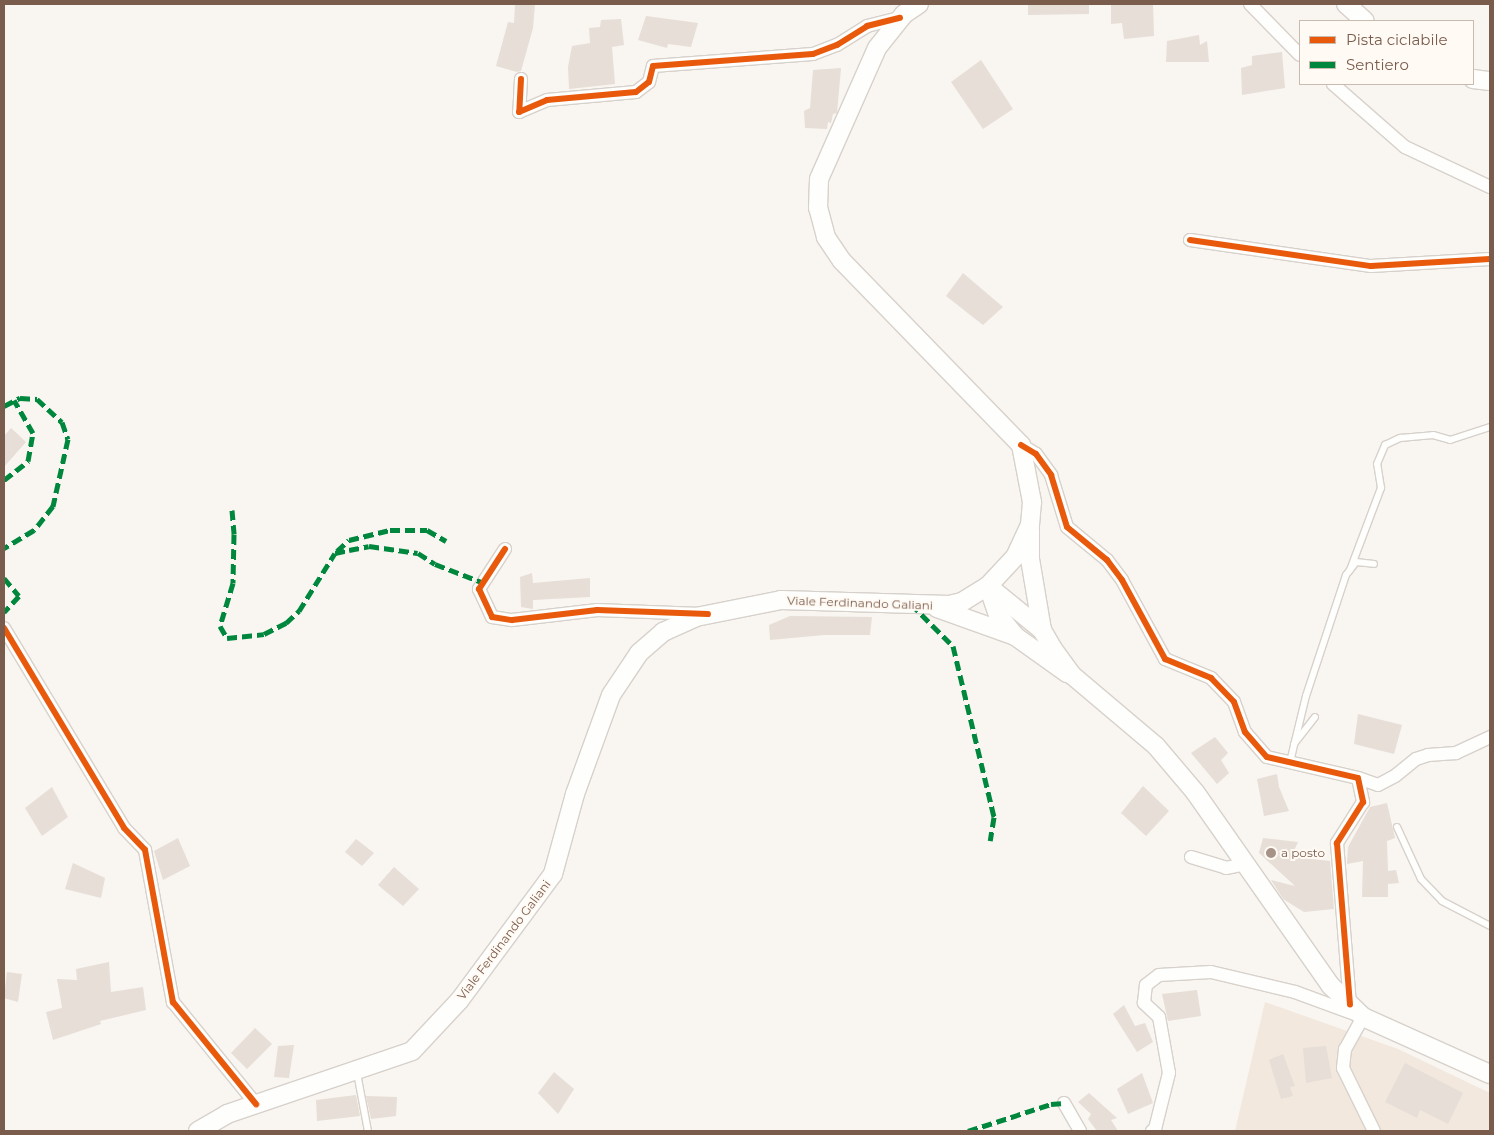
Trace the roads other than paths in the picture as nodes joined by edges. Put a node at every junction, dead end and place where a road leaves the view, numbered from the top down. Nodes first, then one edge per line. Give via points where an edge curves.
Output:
1 (919, 4) edge
2 (1250, 4) edge
3 (1346, 4) edge
4 (900, 18) junction
5 (1364, 20) edge
6 (1299, 54) edge
7 (521, 79) dead end
8 (1474, 79) edge
9 (1490, 81) edge
10 (1334, 85) edge
11 (1490, 187) edge
12 (1190, 240) dead end
13 (1490, 259) edge
14 (1490, 427) edge
15 (1021, 445) junction
16 (1030, 525) junction
17 (505, 549) dead end
18 (1374, 564) dead end
19 (1350, 570) junction
20 (988, 586) junction
21 (934, 607) junction
22 (708, 614) junction
23 (4, 628) edge
24 (1042, 630) junction
25 (1015, 636) junction
26 (1072, 675) junction
27 (1315, 717) dead end
28 (1490, 737) edge
29 (1293, 745) junction
30 (1290, 762) junction
31 (1358, 778) junction
32 (1396, 827) dead end
33 (1191, 857) dead end
34 (1246, 864) junction
35 (1490, 926) edge
36 (1350, 1004) junction
37 (1362, 1017) junction
38 (356, 1071) junction
39 (1490, 1074) edge
40 (1064, 1103) dead end
41 (256, 1104) junction
42 (198, 1131) edge
43 (368, 1131) edge
44 (1080, 1131) edge
45 (1152, 1131) edge
46 (1374, 1131) edge

1 - 4 main road
2 - 6 street
3 - 5 main road
4 - 7 street via 867,26 837,45 813,54 653,66 649,82 636,92 547,100 519,112
4 - 15 main road via 877,48 819,179 820,218 826,237 842,261
8 - 9 main road
10 - 11 street via 1406,147
12 - 13 street via 1371,266
14 - 19 lane via 1450,440 1433,435 1400,438 1385,445 1377,464 1381,488
15 - 16 main road, Viale Ferdinando Galiani via 1032,502
15 - 30 street via 1036,454 1051,476 1067,527 1107,560 1122,580 1165,659 1211,678 1234,702 1245,732 1267,758
16 - 20 main road, Viale Ferdinando Galiani via 1015,557
16 - 24 main road via 1030,559
17 - 22 street via 480,590 492,617 512,620 597,610
18 - 19 lane via 1356,562
19 - 29 lane via 1322,645
20 - 21 main road, Viale Ferdinando Galiani via 962,602
20 - 24 main road via 1018,607
20 - 25 main road via 998,614
21 - 22 main road, Viale Ferdinando Galiani via 781,600
21 - 25 main road
22 - 38 main road, Viale Ferdinando Galiani via 663,632 639,653 611,695 575,794 553,874 459,1001 412,1051
23 - 41 street via 124,828 145,850 173,1002
24 - 26 main road
25 - 26 main road via 1055,667
26 - 34 main road via 1156,746 1196,792
27 - 29 lane
28 - 31 street via 1456,753 1416,759 1378,785
29 - 30 lane
30 - 31 street
31 - 36 street via 1363,802 1337,843
32 - 35 lane via 1421,879 1442,901
33 - 34 street via 1226,868
34 - 36 main road via 1310,959
36 - 37 main road
37 - 39 main road
37 - 45 street via 1295,992 1211,972 1159,975 1146,985 1144,1003 1160,1017 1169,1073 1156,1129
37 - 46 street via 1345,1049 1343,1068
38 - 41 main road, Viale Ferdinando Galiani
38 - 43 lane
40 - 44 street
41 - 42 main road, Viale Ferdinando Galiani via 227,1114

